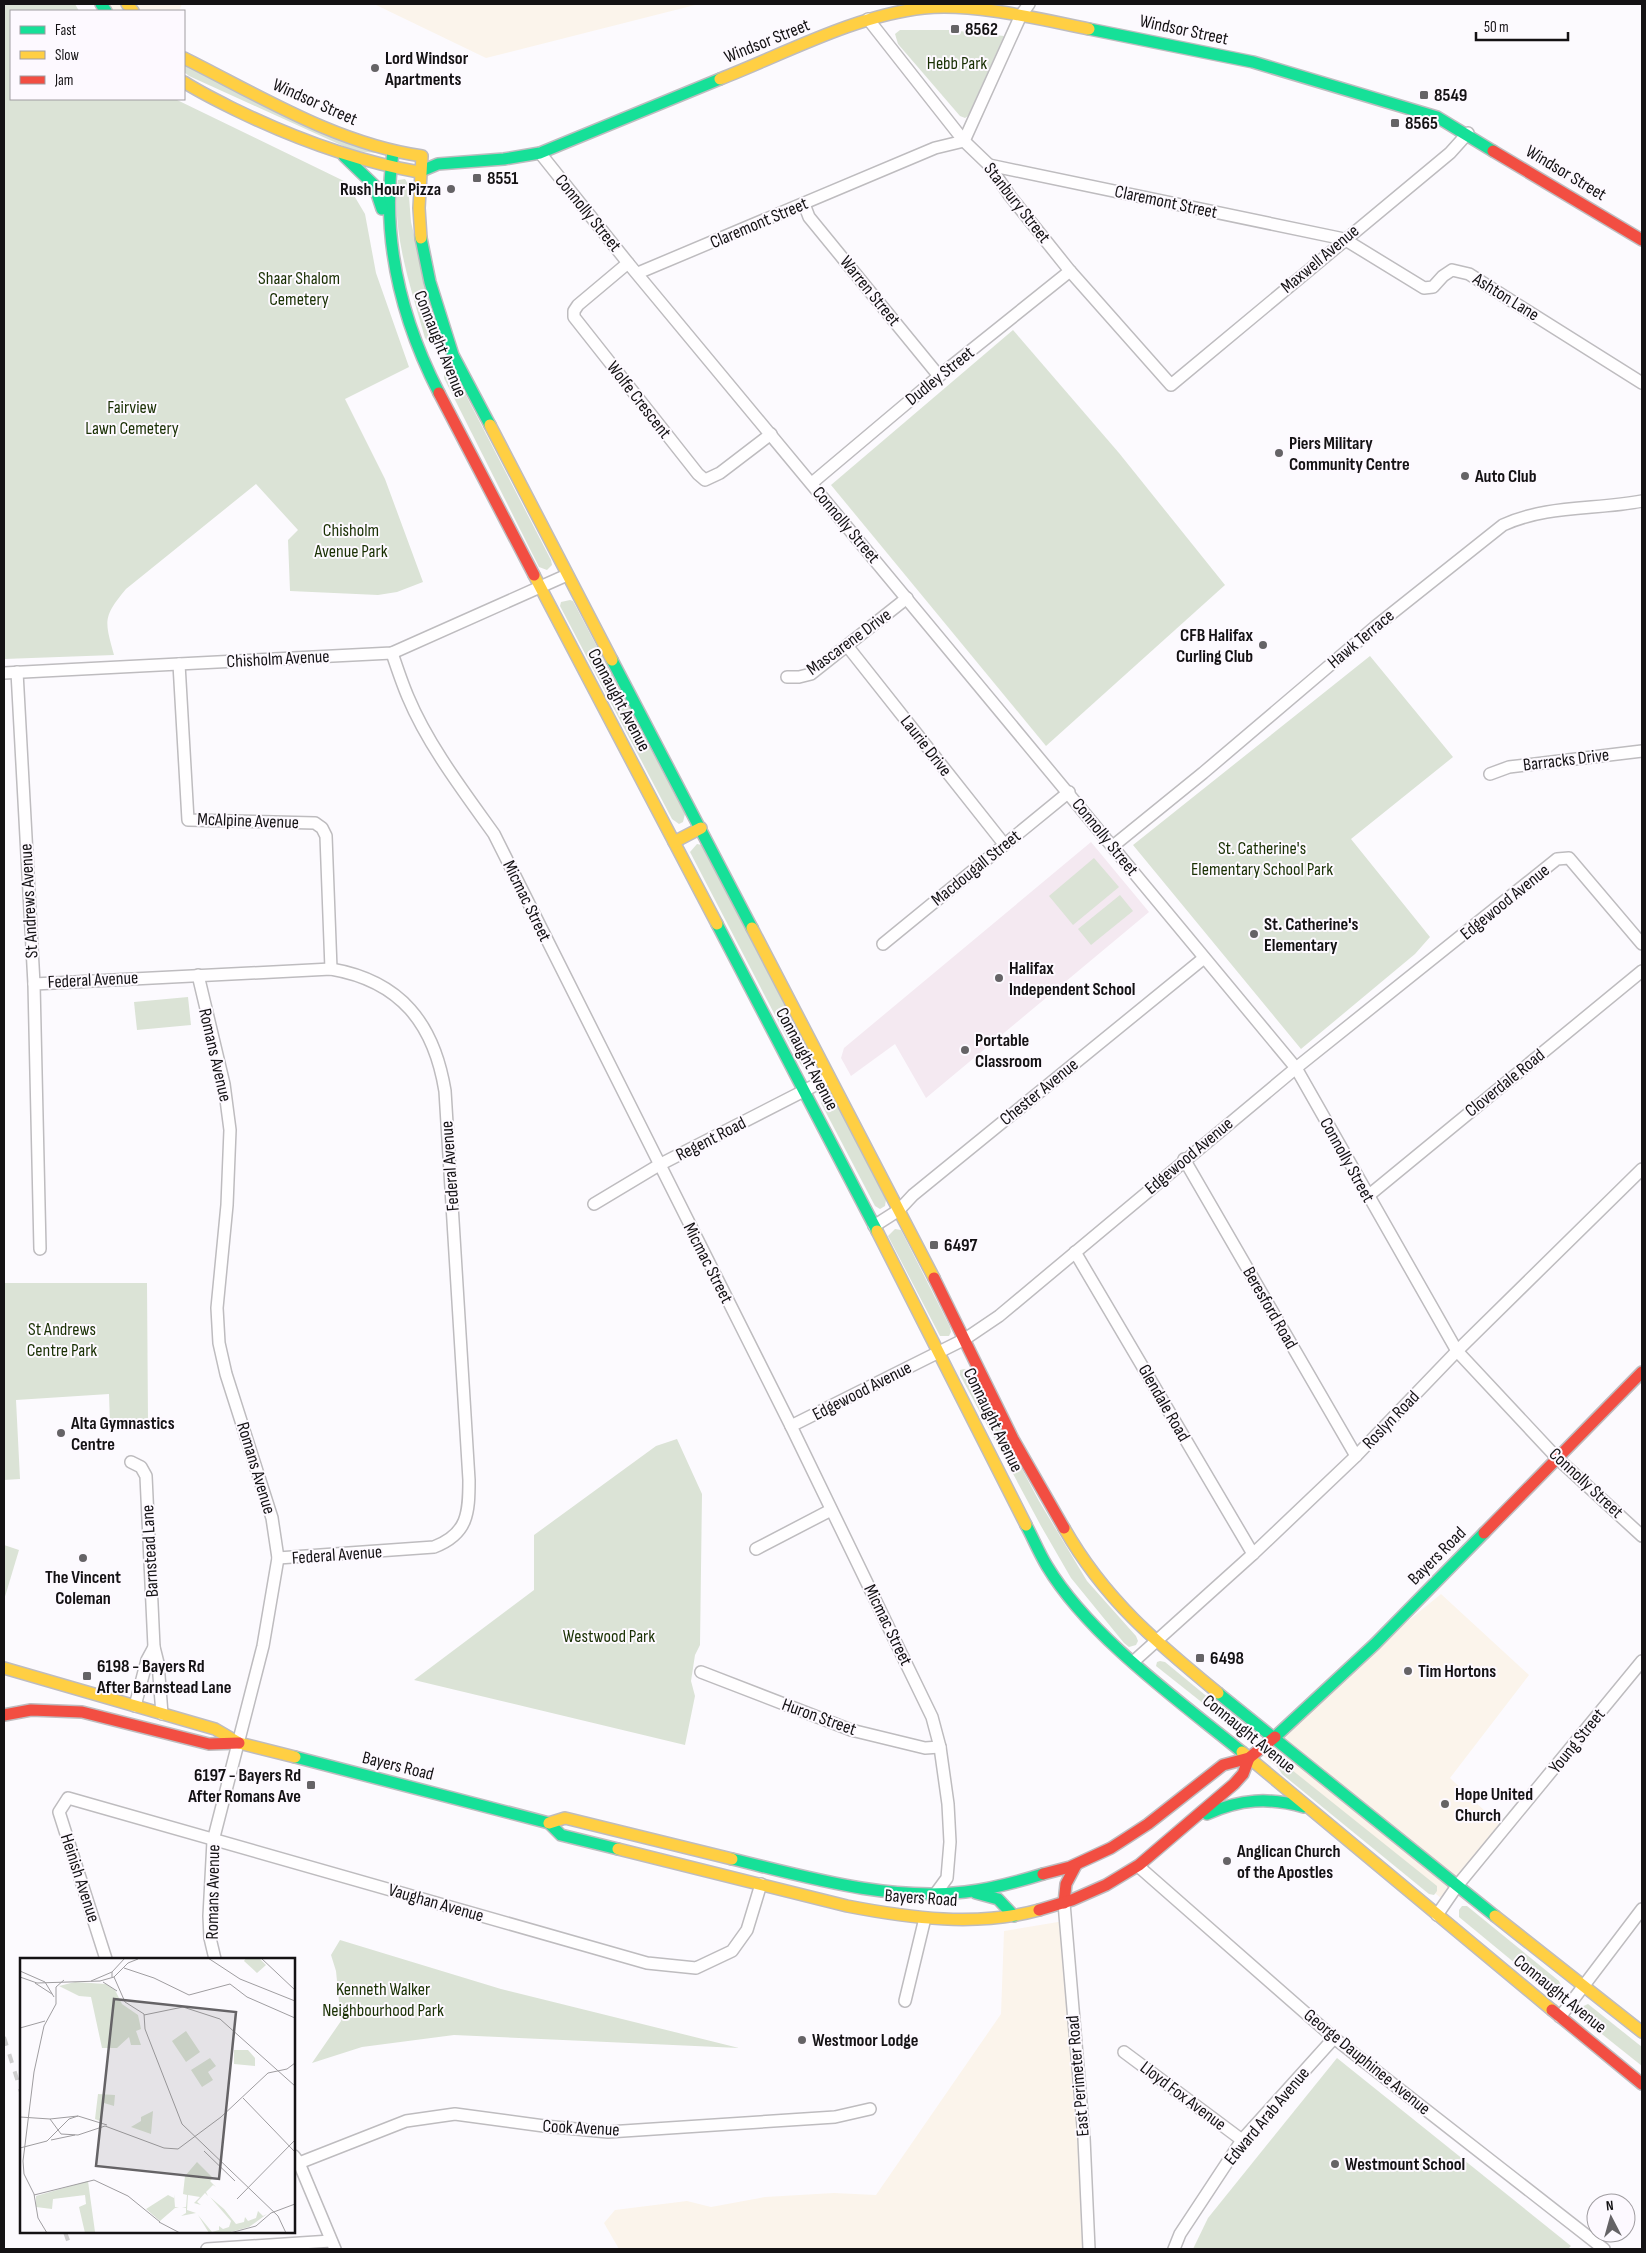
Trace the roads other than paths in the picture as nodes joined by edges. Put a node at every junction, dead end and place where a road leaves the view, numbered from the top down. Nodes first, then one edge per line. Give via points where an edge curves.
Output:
1 (1029, 4) edge
2 (892, 8) edge
3 (1020, 15) junction
4 (868, 19) junction
5 (185, 58) edge
6 (185, 83) edge
7 (1468, 133) junction
8 (964, 141) junction
9 (392, 152) junction
10 (540, 153) junction
11 (342, 154) junction
12 (422, 156) junction
13 (438, 164) junction
14 (989, 165) junction
15 (390, 167) junction
16 (419, 172) junction
17 (804, 204) junction
18 (387, 227) junction
19 (1344, 239) junction
20 (1642, 240) edge
21 (628, 263) junction
22 (1070, 271) junction
23 (638, 273) junction
24 (939, 376) junction
25 (1642, 383) edge
26 (1171, 385) joint
27 (771, 434) junction
28 (812, 483) junction
29 (1642, 501) edge
30 (567, 574) junction
31 (539, 588) junction
32 (907, 598) junction
33 (848, 647) junction
34 (392, 653) junction
35 (179, 664) junction
36 (16, 672) junction
37 (4, 673) edge
38 (786, 677) dead end
39 (1642, 751) edge
40 (1490, 774) dead end
41 (1069, 792) junction
42 (701, 828) junction
43 (674, 842) junction
44 (1004, 844) junction
45 (1113, 846) junction
46 (883, 944) dead end
47 (1642, 944) edge
48 (1204, 958) junction
49 (331, 968) junction
50 (1642, 971) edge
51 (198, 974) junction
52 (34, 984) junction
53 (1296, 1068) junction
54 (829, 1078) junction
55 (805, 1092) junction
56 (1184, 1159) junction
57 (659, 1165) junction
58 (1642, 1169) edge
59 (1368, 1196) junction
60 (594, 1204) dead end
61 (899, 1210) junction
62 (874, 1226) junction
63 (40, 1249) dead end
64 (1075, 1252) junction
65 (966, 1339) junction
66 (1457, 1351) junction
67 (940, 1352) junction
68 (1642, 1372) edge
69 (791, 1426) junction
70 (1356, 1456) junction
71 (1558, 1459) junction
72 (131, 1462) dead end
73 (831, 1510) junction
74 (1642, 1536) edge
75 (756, 1549) dead end
76 (1253, 1554) junction
77 (278, 1558) junction
78 (1156, 1642) junction
79 (154, 1647) junction
80 (1642, 1661) edge
81 (1133, 1662) junction
82 (4, 1668) edge
83 (701, 1672) dead end
84 (135, 1706) junction
85 (162, 1714) junction
86 (4, 1715) edge
87 (1275, 1736) junction
88 (239, 1743) junction
89 (940, 1747) junction
90 (1249, 1758) junction
91 (68, 1798) joint
92 (1314, 1811) junction
93 (549, 1823) junction
94 (1188, 1823) junction
95 (212, 1841) junction
96 (1076, 1865) junction
97 (1138, 1866) junction
98 (761, 1884) junction
99 (1457, 1886) junction
100 (964, 1892) junction
101 (936, 1893) junction
102 (1064, 1903) junction
103 (1642, 1909) edge
104 (1437, 1915) junction
105 (1014, 1916) junction
106 (925, 1918) junction
107 (106, 1958) edge
108 (215, 1958) edge
109 (1583, 1988) junction
110 (905, 2001) dead end
111 (1560, 2017) junction
112 (1642, 2032) edge
113 (1334, 2038) junction
114 (1124, 2052) dead end
115 (1642, 2084) edge
116 (870, 2109) dead end
117 (1242, 2140) junction
118 (296, 2159) edge
119 (333, 2245) edge
120 (206, 2249) edge
121 (1089, 2249) edge
122 (1174, 2249) edge
123 (1604, 2249) edge

1 - 3 street
2 - 3 main road, Windsor Street via 944,8
2 - 4 main road, Windsor Street
3 - 7 main road, Windsor Street via 1253,62 1437,117
3 - 8 street
4 - 8 street, Stanbury Street
4 - 10 main road, Windsor Street
5 - 9 main road, Windsor Street via 327,129
6 - 11 main road, Windsor Street via 254,118
7 - 19 street, Maxwell Avenue via 1450,153
7 - 20 main road, Windsor Street
8 - 14 street, Stanbury Street
8 - 17 street, Claremont Street via 935,148
9 - 12 main road, Windsor Street
9 - 15 main road, Connaught Avenue
10 - 13 main road, Windsor Street
10 - 21 street, Connolly Street
11 - 15 main road, Windsor Street
11 - 18 main road via 374,185
12 - 13 main road, Windsor Street
12 - 16 main road, Connaught Avenue
13 - 16 main road, Windsor Street
14 - 19 street, Claremont Street
14 - 22 street, Stanbury Street
15 - 16 main road, Windsor Street
15 - 18 main road, Connaught Avenue
16 - 30 main road, Connaught Avenue via 420,246 453,355
17 - 23 street, Claremont Street
17 - 24 street, Warren Street via 809,217
18 - 31 main road, Connaught Avenue via 398,286 412,332 433,381
19 - 25 street, Ashton Lane via 1424,288 1433,287 1452,270 1469,274
19 - 26 street, Maxwell Avenue
21 - 23 street, Connolly Street
21 - 27 street, Wolfe Crescent via 578,305 574,317 698,474 705,480 720,473
22 - 24 street, Dudley Street
22 - 26 street, Stanbury Street
23 - 27 street, Connolly Street
24 - 28 street, Dudley Street
27 - 28 street, Connolly Street
28 - 32 street, Connolly Street
29 - 45 street, Hawk Terrace via 1538,513 1503,525 1376,626
30 - 31 street
30 - 42 main road, Connaught Avenue
31 - 34 street, Chisholm Avenue
31 - 43 main road, Connaught Avenue
32 - 33 street, Mascarene Drive
32 - 41 street, Connolly Street
33 - 38 street, Mascarene Drive via 811,674
33 - 44 street, Laurie Drive
34 - 35 street, Chisholm Avenue
34 - 57 street, Micmac Street via 420,722 494,834
35 - 36 street, Chisholm Avenue
35 - 49 street, McAlpine Avenue via 188,820 315,824 322,828 326,836
36 - 37 street, Chisholm Avenue
36 - 52 street, St Andrews Avenue
39 - 40 street, Barracks Drive via 1510,767
41 - 44 street, Macdougall Street
41 - 45 street, Connolly Street
42 - 43 main road
42 - 54 main road, Connaught Avenue
43 - 55 main road, Connaught Avenue
44 - 46 street, Macdougall Street
45 - 48 street, Connolly Street
47 - 53 street, Edgewood Avenue via 1570,858 1557,859
48 - 53 street, Connolly Street
48 - 61 street, Chester Avenue via 913,1195
49 - 51 street, Federal Avenue
49 - 77 street, Federal Avenue via 377,984 402,1001 426,1028 440,1062 445,1091 469,1507 457,1532 434,1547
50 - 59 street, Cloverdale Road
51 - 52 street, Federal Avenue
51 - 77 street, Romans Avenue via 224,1084 230,1130 217,1308 219,1343 272,1518
52 - 63 street, St Andrews Avenue
53 - 56 street, Edgewood Avenue
53 - 59 street, Connolly Street
54 - 55 street, Regent Road
54 - 61 main road, Connaught Avenue
55 - 57 street, Regent Road
55 - 62 main road, Connaught Avenue
56 - 64 street, Edgewood Avenue
56 - 70 street, Beresford Road
57 - 60 street, Regent Road
57 - 69 street, Micmac Street
58 - 66 street, Roslyn Road
59 - 66 street, Connolly Street
61 - 62 street, Chester Avenue
61 - 65 main road, Connaught Avenue
62 - 67 main road, Connaught Avenue
64 - 65 street, Edgewood Avenue via 999,1316
64 - 76 street, Glendale Road
65 - 67 street, Edgewood Avenue
65 - 78 main road, Connaught Avenue via 1013,1439 1090,1570 1113,1599
66 - 70 street, Roslyn Road
66 - 71 street, Connolly Street
67 - 69 street, Edgewood Avenue
67 - 81 main road, Connaught Avenue via 1047,1566 1078,1608
68 - 71 main road, Bayers Road
69 - 73 street, Micmac Street
70 - 76 street, Roslyn Road
71 - 74 street, Connolly Street
71 - 87 main road, Bayers Road via 1375,1644
72 - 79 street, Barnstead Lane via 146,1476
73 - 75 street
73 - 89 street, Micmac Street via 932,1717
76 - 78 street, Roslyn Road
77 - 88 street, Romans Avenue via 263,1646
78 - 81 street, Roslyn Road
78 - 87 main road, Connaught Avenue
79 - 84 street, Barnstead Lane
79 - 85 street, Barnstead Lane
80 - 99 street, Young Street
81 - 90 main road, Connaught Avenue
82 - 84 main road, Bayers Road
83 - 89 street, Huron Street via 852,1730 925,1748
84 - 85 main road, Bayers Road
85 - 88 main road, Bayers Road via 215,1729
86 - 88 main road, Bayers Road via 31,1709 63,1708 93,1712 210,1744
87 - 90 main road, Bayers Road
87 - 99 main road, Connaught Avenue
88 - 93 main road, Bayers Road
88 - 95 street, Romans Avenue
89 - 101 street, Micmac Street via 948,1804 948,1860 947,1878
90 - 92 main road, Connaught Avenue
90 - 94 main road, Bayers Road via 1240,1778
90 - 96 main road, Bayers Road via 1223,1765 1148,1824 1111,1848
91 - 95 street, Vaughan Avenue
91 - 107 street, Heinish Avenue via 59,1812
92 - 94 main road via 1288,1801 1261,1798 1233,1803
92 - 104 main road, Connaught Avenue
93 - 98 main road, Bayers Road via 561,1835
93 - 101 main road, Bayers Road via 565,1818 869,1890
94 - 97 main road, Bayers Road
95 - 98 street, Vaughan Avenue via 647,1963 696,1968 732,1951 747,1930
95 - 108 street, Romans Avenue via 209,1916
96 - 100 main road, Bayers Road via 1005,1886
96 - 102 main road via 1066,1884
97 - 102 main road, Bayers Road
97 - 113 street, George Dauphinee Avenue
98 - 106 main road, Bayers Road via 878,1913
99 - 104 street, Young Street
99 - 109 main road, Connaught Avenue
100 - 101 main road, Bayers Road
100 - 105 main road via 987,1894 1003,1901
102 - 105 main road, Bayers Road
102 - 121 street, East Perimeter Road via 1083,2128
103 - 109 street
104 - 111 main road, Connaught Avenue
105 - 106 main road, Bayers Road
106 - 110 street
109 - 111 street
109 - 112 main road, Connaught Avenue
111 - 115 main road, Connaught Avenue
113 - 117 street, Edward Arab Avenue
113 - 123 street, George Dauphinee Avenue
114 - 117 street, Lloyd Fox Avenue
116 - 118 street, Cook Avenue via 835,2117 608,2132 454,2114 429,2116
117 - 122 street, Edward Arab Avenue via 1180,2234
118 - 119 street
119 - 120 street

